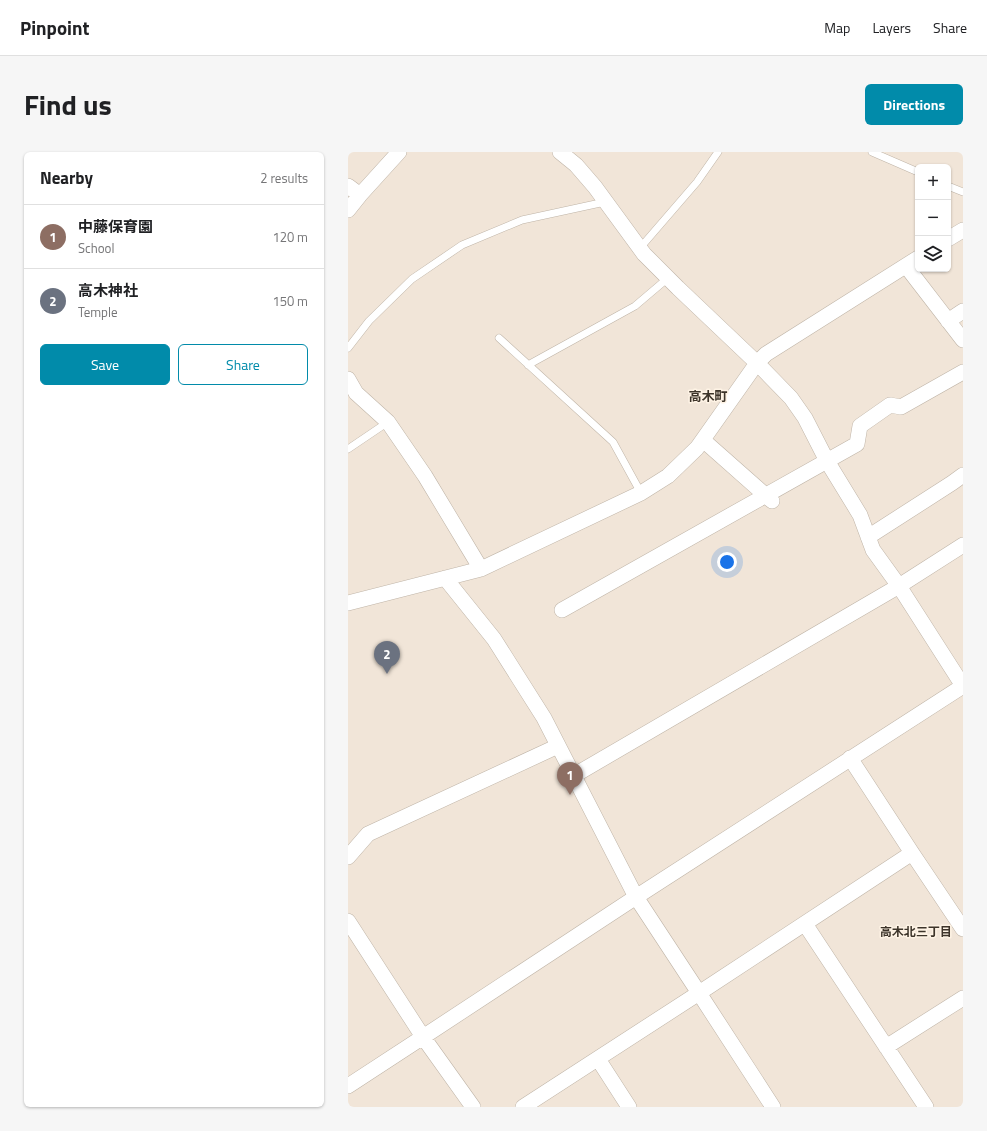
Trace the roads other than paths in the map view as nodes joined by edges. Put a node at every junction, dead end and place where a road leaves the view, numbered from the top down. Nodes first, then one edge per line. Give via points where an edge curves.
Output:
1 (399, 152) edge
2 (560, 152) edge
3 (718, 152) edge
4 (872, 152) edge
5 (915, 171) edge
6 (951, 187) edge
7 (354, 190) edge
8 (963, 192) edge
9 (606, 202) junction
10 (348, 210) edge
11 (963, 230) edge
12 (951, 237) edge
13 (640, 248) junction
14 (912, 262) edge
15 (668, 278) junction
16 (963, 311) edge
17 (948, 321) junction
18 (499, 338) dead end
19 (963, 340) edge
20 (348, 348) edge
21 (757, 363) junction
22 (528, 365) junction
23 (963, 372) edge
24 (348, 379) edge
25 (388, 422) junction
26 (703, 440) junction
27 (348, 449) edge
28 (827, 461) junction
29 (963, 475) edge
30 (641, 493) junction
31 (769, 498) junction
32 (868, 536) junction
33 (963, 545) edge
34 (481, 569) junction
35 (446, 578) junction
36 (899, 586) junction
37 (348, 603) edge
38 (562, 610) dead end
39 (963, 686) edge
40 (558, 746) junction
41 (850, 758) junction
42 (573, 776) junction
43 (912, 853) junction
44 (348, 857) edge
45 (636, 897) junction
46 (348, 921) edge
47 (805, 924) junction
48 (963, 929) edge
49 (700, 993) junction
50 (963, 998) edge
51 (423, 1038) junction
52 (886, 1048) junction
53 (598, 1059) junction
54 (348, 1086) edge
55 (473, 1107) edge
56 (523, 1107) edge
57 (629, 1107) edge
58 (772, 1107) edge
59 (926, 1107) edge

1 - 7 street
2 - 9 street via 576,164
3 - 13 lane via 697,182
4 - 5 lane
6 - 8 lane
7 - 10 street
9 - 13 street
9 - 20 lane via 522,220 462,245 412,279 369,321
11 - 12 street
13 - 15 street
14 - 17 street
14 - 21 street via 766,354
15 - 21 street
15 - 22 lane via 635,306
16 - 17 street
17 - 19 street
18 - 22 lane
21 - 26 street
21 - 28 street via 791,398 805,418
22 - 30 lane via 613,442
23 - 28 street via 901,407 890,405 860,426 857,444
24 - 25 street via 356,393
25 - 27 lane
25 - 34 street via 426,476
26 - 30 street via 668,476
26 - 31 street
28 - 31 street
28 - 32 street via 860,515
29 - 32 street
30 - 34 street
31 - 38 street
32 - 36 street via 873,550
33 - 36 street
34 - 35 street
35 - 37 street
35 - 40 street via 494,639 544,718
36 - 39 street
36 - 42 street
39 - 41 street
40 - 42 street
40 - 44 street via 368,834
41 - 43 street
41 - 45 street
42 - 45 street
43 - 47 street
43 - 48 street
45 - 49 street
45 - 51 street
46 - 51 street
47 - 49 street
47 - 52 street
49 - 53 street
49 - 58 street
50 - 52 street
51 - 54 street
51 - 55 street
52 - 59 street
53 - 56 street
53 - 57 street

